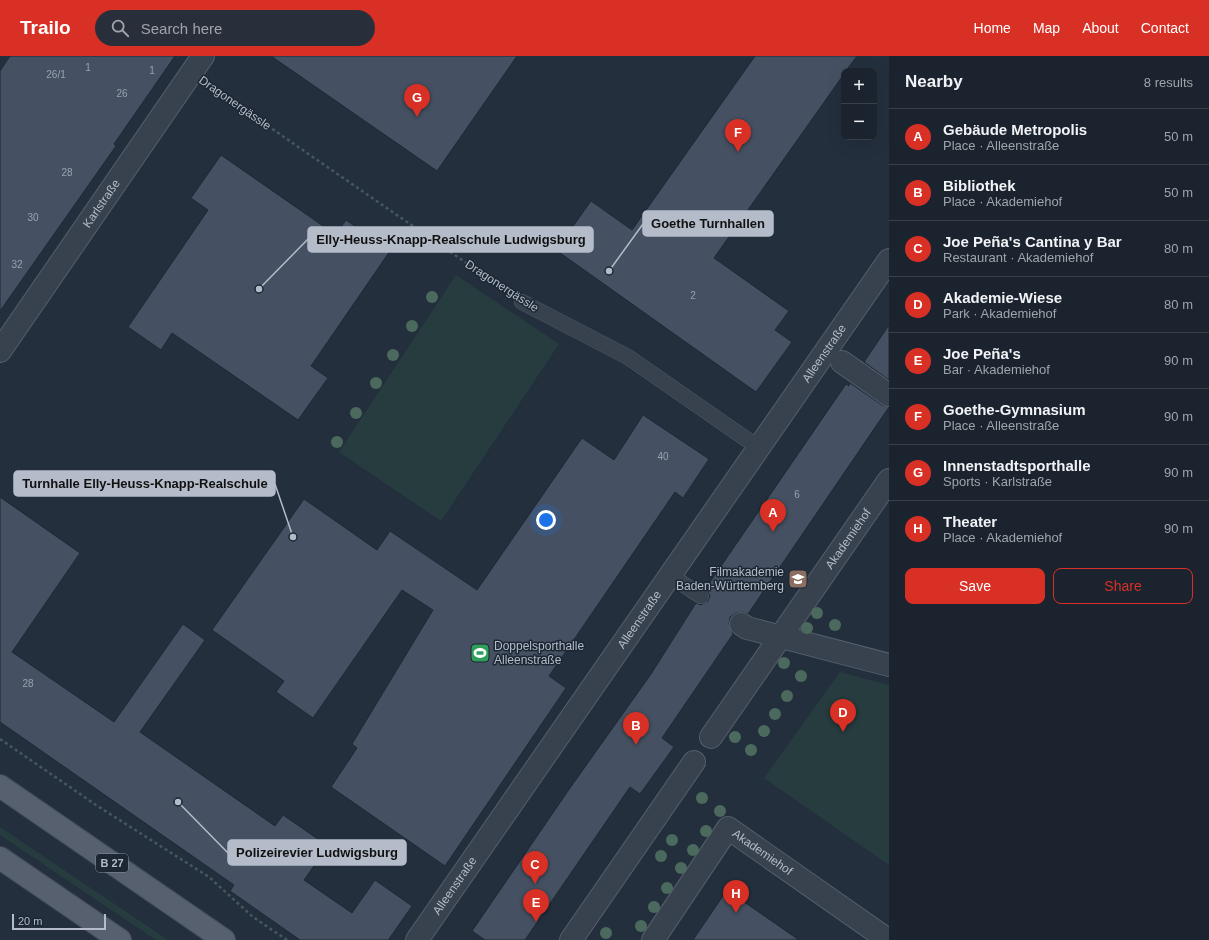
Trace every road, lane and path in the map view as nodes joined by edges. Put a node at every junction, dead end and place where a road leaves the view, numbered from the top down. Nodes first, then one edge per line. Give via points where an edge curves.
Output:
1 (198, 65) edge
2 (889, 260) edge
3 (522, 302) joint
4 (0, 351) edge
5 (842, 362) dead end
6 (889, 395) edge
7 (759, 448) junction
8 (889, 480) edge
9 (671, 576) junction
10 (700, 596) dead end
11 (740, 624) dead end
12 (782, 637) junction
13 (889, 665) edge
14 (711, 737) dead end
15 (0, 739) edge
16 (694, 762) dead end
17 (0, 786) edge
18 (0, 858) edge
19 (120, 940) edge
20 (224, 940) edge
21 (288, 940) edge
22 (417, 940) edge
23 (570, 940) edge
24 (654, 940) edge
25 (888, 940) edge

1 - 3 path, Dragonergässle
1 - 4 street, Karlstraße
2 - 7 street, Alleenstraße
3 - 7 lane, Dragonergässle via 628,357
5 - 6 street
7 - 9 street, Alleenstraße
8 - 12 street, Akademiehof
9 - 10 lane
9 - 22 street, Alleenstraße
11 - 12 street
12 - 13 street
12 - 14 street, Akademiehof
15 - 21 path via 96,805 209,877 253,917
16 - 23 street
17 - 20 main road, B 27
18 - 19 main road
24 - 25 street, Akademiehof via 728,828

